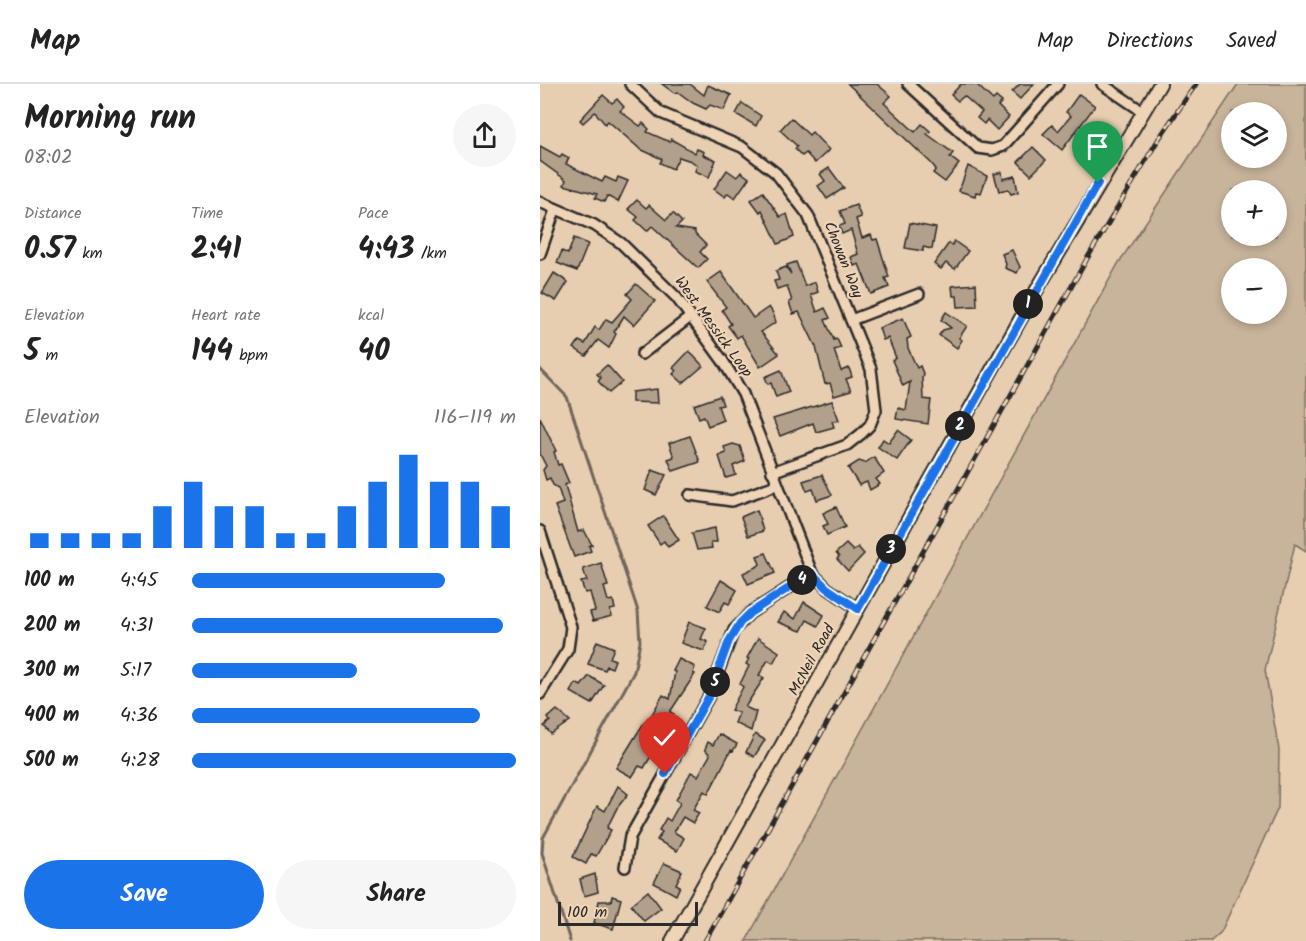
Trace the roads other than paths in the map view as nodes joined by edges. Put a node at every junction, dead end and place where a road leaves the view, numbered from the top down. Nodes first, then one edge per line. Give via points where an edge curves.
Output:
1 (630, 84) edge
2 (908, 84) edge
3 (1058, 84) edge
4 (1102, 84) edge
5 (1160, 84) edge
6 (1142, 111) junction
7 (540, 202) edge
8 (555, 210) junction
9 (540, 254) edge
10 (919, 294) dead end
11 (689, 318) junction
12 (851, 320) junction
13 (642, 354) dead end
14 (772, 472) junction
15 (776, 485) junction
16 (690, 495) dead end
17 (540, 531) edge
18 (812, 573) junction
19 (858, 609) junction
20 (540, 694) edge
21 (625, 867) dead end
22 (672, 941) edge

1 - 12 street, Chowan Way via 662,113 742,147 776,173 808,215
2 - 3 street via 978,147 992,150 1003,146
4 - 6 street
5 - 6 main road, McNeil Road
6 - 19 main road, McNeil Road
7 - 8 street, West Messick Loop
8 - 9 street
8 - 11 street, West Messick Loop via 594,225 621,243 667,287
10 - 12 street
11 - 13 street
11 - 14 street, West Messick Loop via 743,394
12 - 14 street, Chowan Way via 874,380 876,410 870,425 847,445
14 - 15 street, West Messick Loop
15 - 16 street via 732,501
15 - 18 street, West Messick Loop
17 - 20 street via 571,627 568,649
18 - 19 street, West Messick Loop
18 - 21 street via 750,613 734,630 709,696 630,837
19 - 22 main road, McNeil Road

